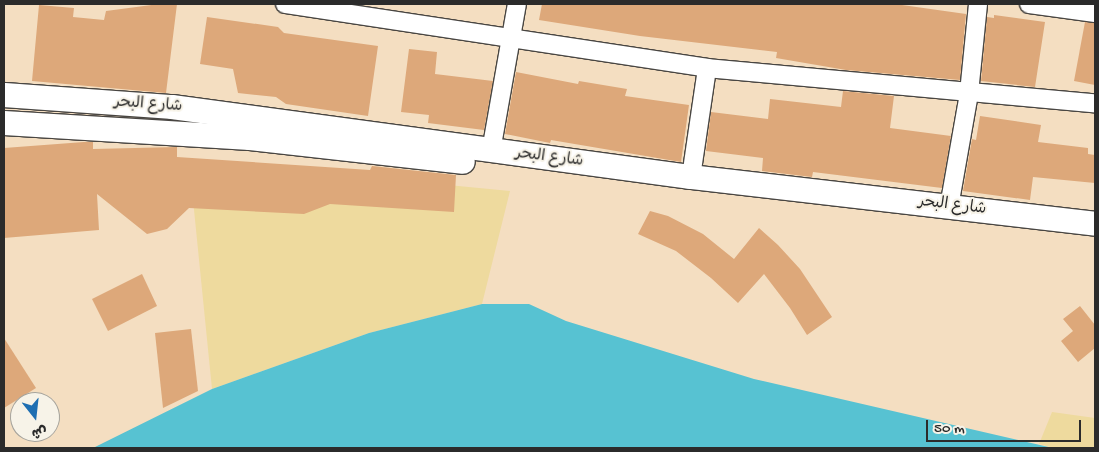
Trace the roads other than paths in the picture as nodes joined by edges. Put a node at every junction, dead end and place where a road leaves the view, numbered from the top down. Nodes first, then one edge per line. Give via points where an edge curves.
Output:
1 (285, 4) edge
2 (517, 4) edge
3 (978, 4) edge
4 (1030, 4) edge
5 (1095, 13) edge
6 (511, 38) junction
7 (707, 68) junction
8 (969, 93) junction
9 (4, 95) edge
10 (1095, 103) edge
11 (4, 123) edge
12 (491, 151) junction
13 (691, 176) junction
14 (949, 207) junction
15 (1095, 224) edge
16 (1095, 238) edge

1 - 6 street
2 - 6 street
3 - 8 street
4 - 5 street
6 - 7 street
6 - 12 street
7 - 8 street
7 - 13 street
8 - 10 street
8 - 14 street
9 - 12 main road, شارع البحر via 172,107
11 - 16 main road, شارع البحر via 250,138
12 - 13 main road, شارع البحر
13 - 14 main road, شارع البحر
14 - 15 main road, شارع البحر

